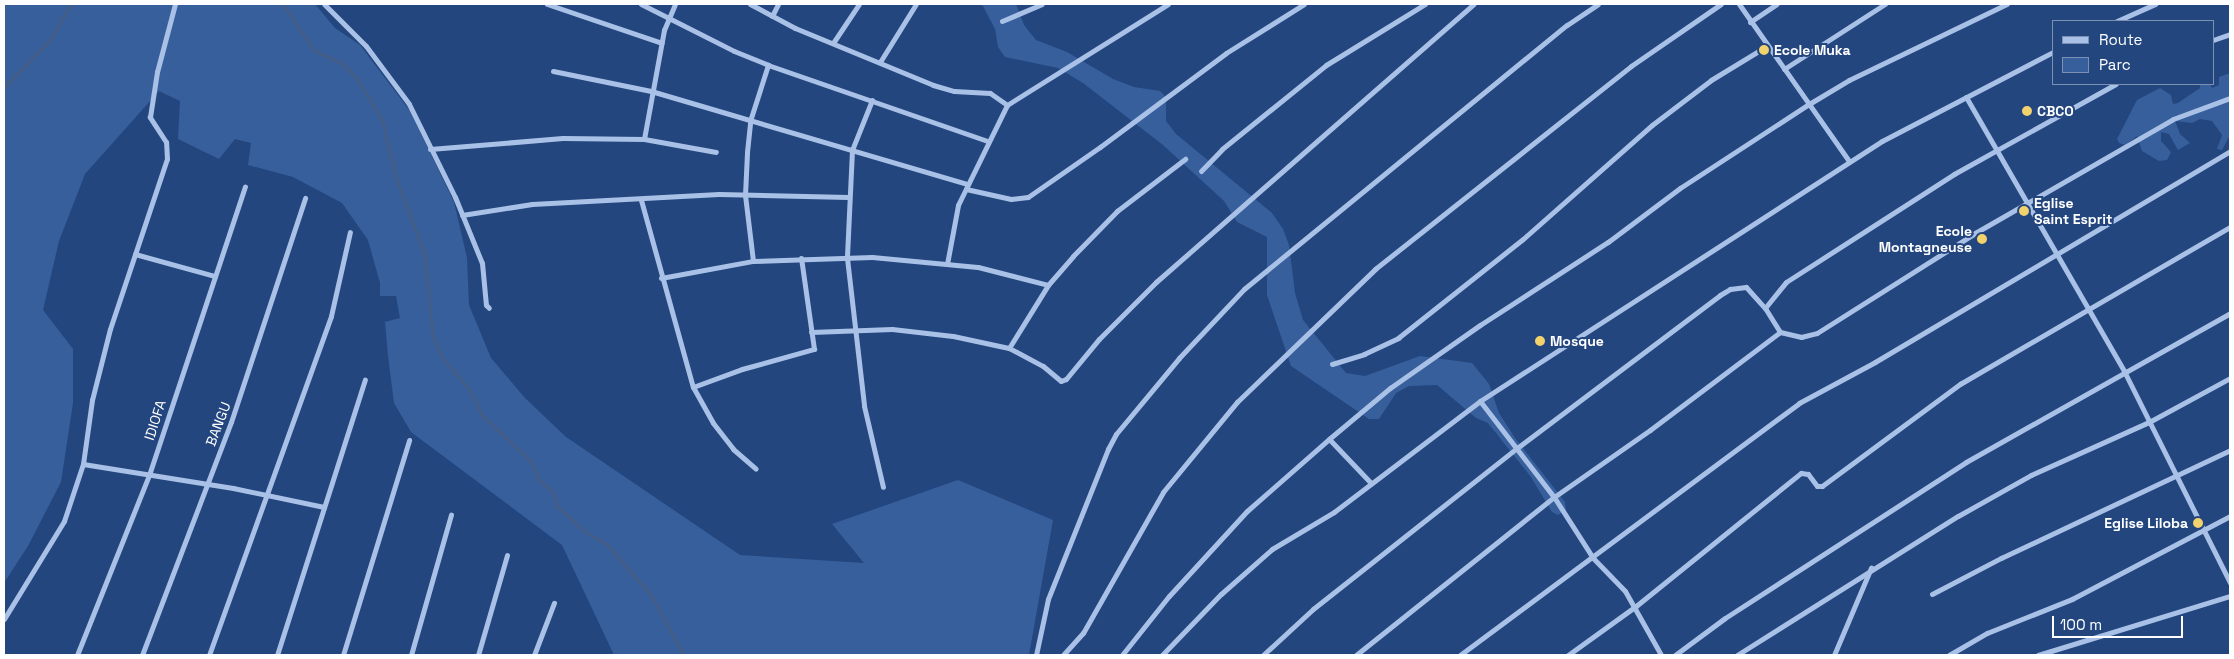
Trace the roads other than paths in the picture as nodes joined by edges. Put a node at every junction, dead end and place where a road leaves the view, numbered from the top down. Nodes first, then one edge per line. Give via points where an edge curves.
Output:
1 (175, 4) edge
2 (324, 4) edge
3 (547, 4) edge
4 (641, 4) edge
5 (675, 4) edge
6 (750, 4) edge
7 (778, 4) edge
8 (859, 4) edge
9 (916, 4) edge
10 (1042, 4) edge
11 (1168, 4) edge
12 (1304, 4) edge
13 (1425, 4) edge
14 (1474, 4) edge
15 (1598, 4) edge
16 (1721, 4) edge
17 (1739, 4) edge
18 (1777, 4) edge
19 (1885, 4) edge
20 (2007, 4) edge
21 (2155, 4) edge
22 (772, 16) junction
23 (670, 17) junction
24 (2119, 20) edge
25 (1002, 21) dead end
26 (1750, 22) junction
27 (2230, 34) edge
28 (2214, 40) edge
29 (662, 43) junction
30 (833, 43) junction
31 (1767, 46) junction
32 (2052, 53) edge
33 (880, 62) junction
34 (768, 65) junction
35 (1784, 69) junction
36 (553, 71) dead end
37 (2114, 85) edge
38 (651, 90) junction
39 (1966, 97) junction
40 (2230, 98) edge
41 (872, 100) junction
42 (1809, 104) junction
43 (1007, 105) junction
44 (750, 121) junction
45 (644, 139) junction
46 (988, 141) junction
47 (430, 149) junction
48 (852, 150) junction
49 (1997, 150) junction
50 (2230, 151) edge
51 (716, 152) dead end
52 (1185, 159) dead end
53 (1849, 161) junction
54 (1201, 170) dead end
55 (967, 186) junction
56 (245, 187) dead end
57 (745, 195) junction
58 (848, 197) junction
59 (305, 198) dead end
60 (640, 200) junction
61 (2028, 204) junction
62 (462, 215) junction
63 (2230, 227) edge
64 (350, 232) dead end
65 (2056, 253) junction
66 (135, 254) junction
67 (801, 258) junction
68 (847, 258) junction
69 (753, 261) junction
70 (947, 264) junction
71 (216, 276) junction
72 (661, 278) junction
73 (1048, 285) junction
74 (489, 308) dead end
75 (1765, 308) junction
76 (2090, 310) junction
77 (2230, 313) edge
78 (854, 330) junction
79 (811, 332) junction
80 (1780, 332) junction
81 (1009, 348) junction
82 (1332, 364) dead end
83 (2124, 371) junction
84 (2230, 378) edge
85 (364, 380) dead end
86 (693, 388) junction
87 (1480, 401) junction
88 (2149, 422) junction
89 (1329, 439) junction
90 (409, 440) dead end
91 (1517, 448) junction
92 (2230, 450) edge
93 (83, 464) junction
94 (756, 469) dead end
95 (149, 474) junction
96 (2176, 475) junction
97 (1370, 482) junction
98 (207, 483) junction
99 (883, 487) dead end
100 (267, 494) junction
101 (1554, 497) junction
102 (324, 507) junction
103 (451, 515) dead end
104 (2230, 516) edge
105 (2205, 528) junction
106 (507, 555) dead end
107 (1593, 558) junction
108 (1871, 568) junction
109 (2230, 583) edge
110 (1932, 594) dead end
111 (2230, 596) edge
112 (554, 602) dead end
113 (1636, 606) junction
114 (4, 620) edge
115 (77, 655) edge
116 (142, 655) edge
117 (210, 655) edge
118 (277, 655) edge
119 (344, 655) edge
120 (411, 655) edge
121 (478, 655) edge
122 (534, 655) edge
123 (1036, 655) edge
124 (1063, 655) edge
125 (1122, 655) edge
126 (1162, 655) edge
127 (1263, 655) edge
128 (1356, 655) edge
129 (1460, 655) edge
130 (1568, 655) edge
131 (1661, 655) edge
132 (1675, 655) edge
133 (1737, 655) edge
134 (1834, 655) edge
135 (1948, 655) edge
136 (2038, 655) edge

1 - 66 street via 157,72 150,117 166,142 167,159
2 - 47 street via 366,46 400,90
3 - 29 street
4 - 23 street
5 - 23 street
6 - 22 street
7 - 22 street
8 - 30 street
9 - 33 street
10 - 25 street
11 - 43 street
12 - 55 street via 1226,53 1028,197 1011,199
13 - 54 street via 1326,65 1222,149
14 - 81 street via 1156,282 1099,339 1066,379 1061,381 1043,366
15 - 123 street via 1257,278 1179,358 1108,449 1048,600
16 - 124 street via 1631,66 1375,269 1237,402 1163,492 1083,633
17 - 26 street
18 - 26 street
19 - 35 street
20 - 42 street via 1849,80
21 - 24 street
22 - 30 street
23 - 29 street
23 - 34 street
26 - 31 street
27 - 28 street
29 - 38 street
30 - 33 street
31 - 35 street
31 - 82 street via 1711,80 1652,125 1523,239 1398,338
32 - 39 street
33 - 43 street via 954,91 990,93
34 - 41 street
34 - 44 street
35 - 42 street
36 - 38 street
37 - 49 street
38 - 44 street
38 - 45 street
39 - 49 street
39 - 53 street
40 - 61 street via 2174,119
41 - 46 street
41 - 48 street
42 - 53 street
42 - 89 street via 1480,325 1390,388
43 - 46 street
44 - 48 street
44 - 57 street
45 - 47 street via 537,139
45 - 51 street
46 - 55 street
47 - 62 street
48 - 55 street
48 - 58 street
49 - 61 street
49 - 75 street via 1786,282
50 - 65 street
52 - 73 street via 1117,211
53 - 87 street
55 - 70 street via 954,219
56 - 71 street, IDIOFA
57 - 58 street
57 - 60 street
57 - 69 street
58 - 68 street
59 - 98 street, BANGU via 268,317
60 - 62 street via 532,204
60 - 72 street
61 - 65 street
61 - 80 street via 1975,233 1817,333 1801,337
62 - 74 street via 482,263
63 - 76 street
64 - 100 street via 331,316
65 - 76 street
65 - 107 street via 1875,362 1799,403 1711,466
66 - 71 street
66 - 93 street via 110,329 92,400
67 - 68 street
67 - 69 street
67 - 79 street
68 - 70 street
68 - 78 street
69 - 72 street
70 - 73 street via 978,267
71 - 95 street, IDIOFA
72 - 86 street
73 - 81 street
75 - 80 street
75 - 91 street via 1746,287 1730,289
76 - 83 street
76 - 113 street via 1960,384 1822,486 1818,486 1808,474 1801,473
77 - 83 street
78 - 79 street
78 - 81 street via 921,330
78 - 99 street via 864,406
79 - 86 street via 814,349 742,369
80 - 101 street
83 - 88 street
83 - 132 street via 1966,462 1725,618
84 - 88 street
85 - 102 street
86 - 94 street via 732,449
87 - 91 street
87 - 97 street
88 - 96 street
88 - 108 street via 2031,475
89 - 97 street
89 - 125 street via 1247,511 1169,596
90 - 119 street
91 - 101 street
91 - 127 street via 1313,609
92 - 96 street
93 - 95 street
93 - 114 street via 64,521
95 - 98 street
95 - 115 street, IDIOFA
96 - 105 street
96 - 110 street
97 - 126 street via 1334,512 1259,560
98 - 100 street
98 - 116 street, BANGU
100 - 102 street
100 - 117 street
101 - 107 street
101 - 128 street
102 - 118 street
103 - 120 street
104 - 105 street
105 - 109 street
105 - 135 street via 2072,599 1987,633
106 - 121 street
107 - 113 street
107 - 129 street
108 - 133 street
108 - 134 street
111 - 136 street
112 - 122 street
113 - 130 street
113 - 131 street

